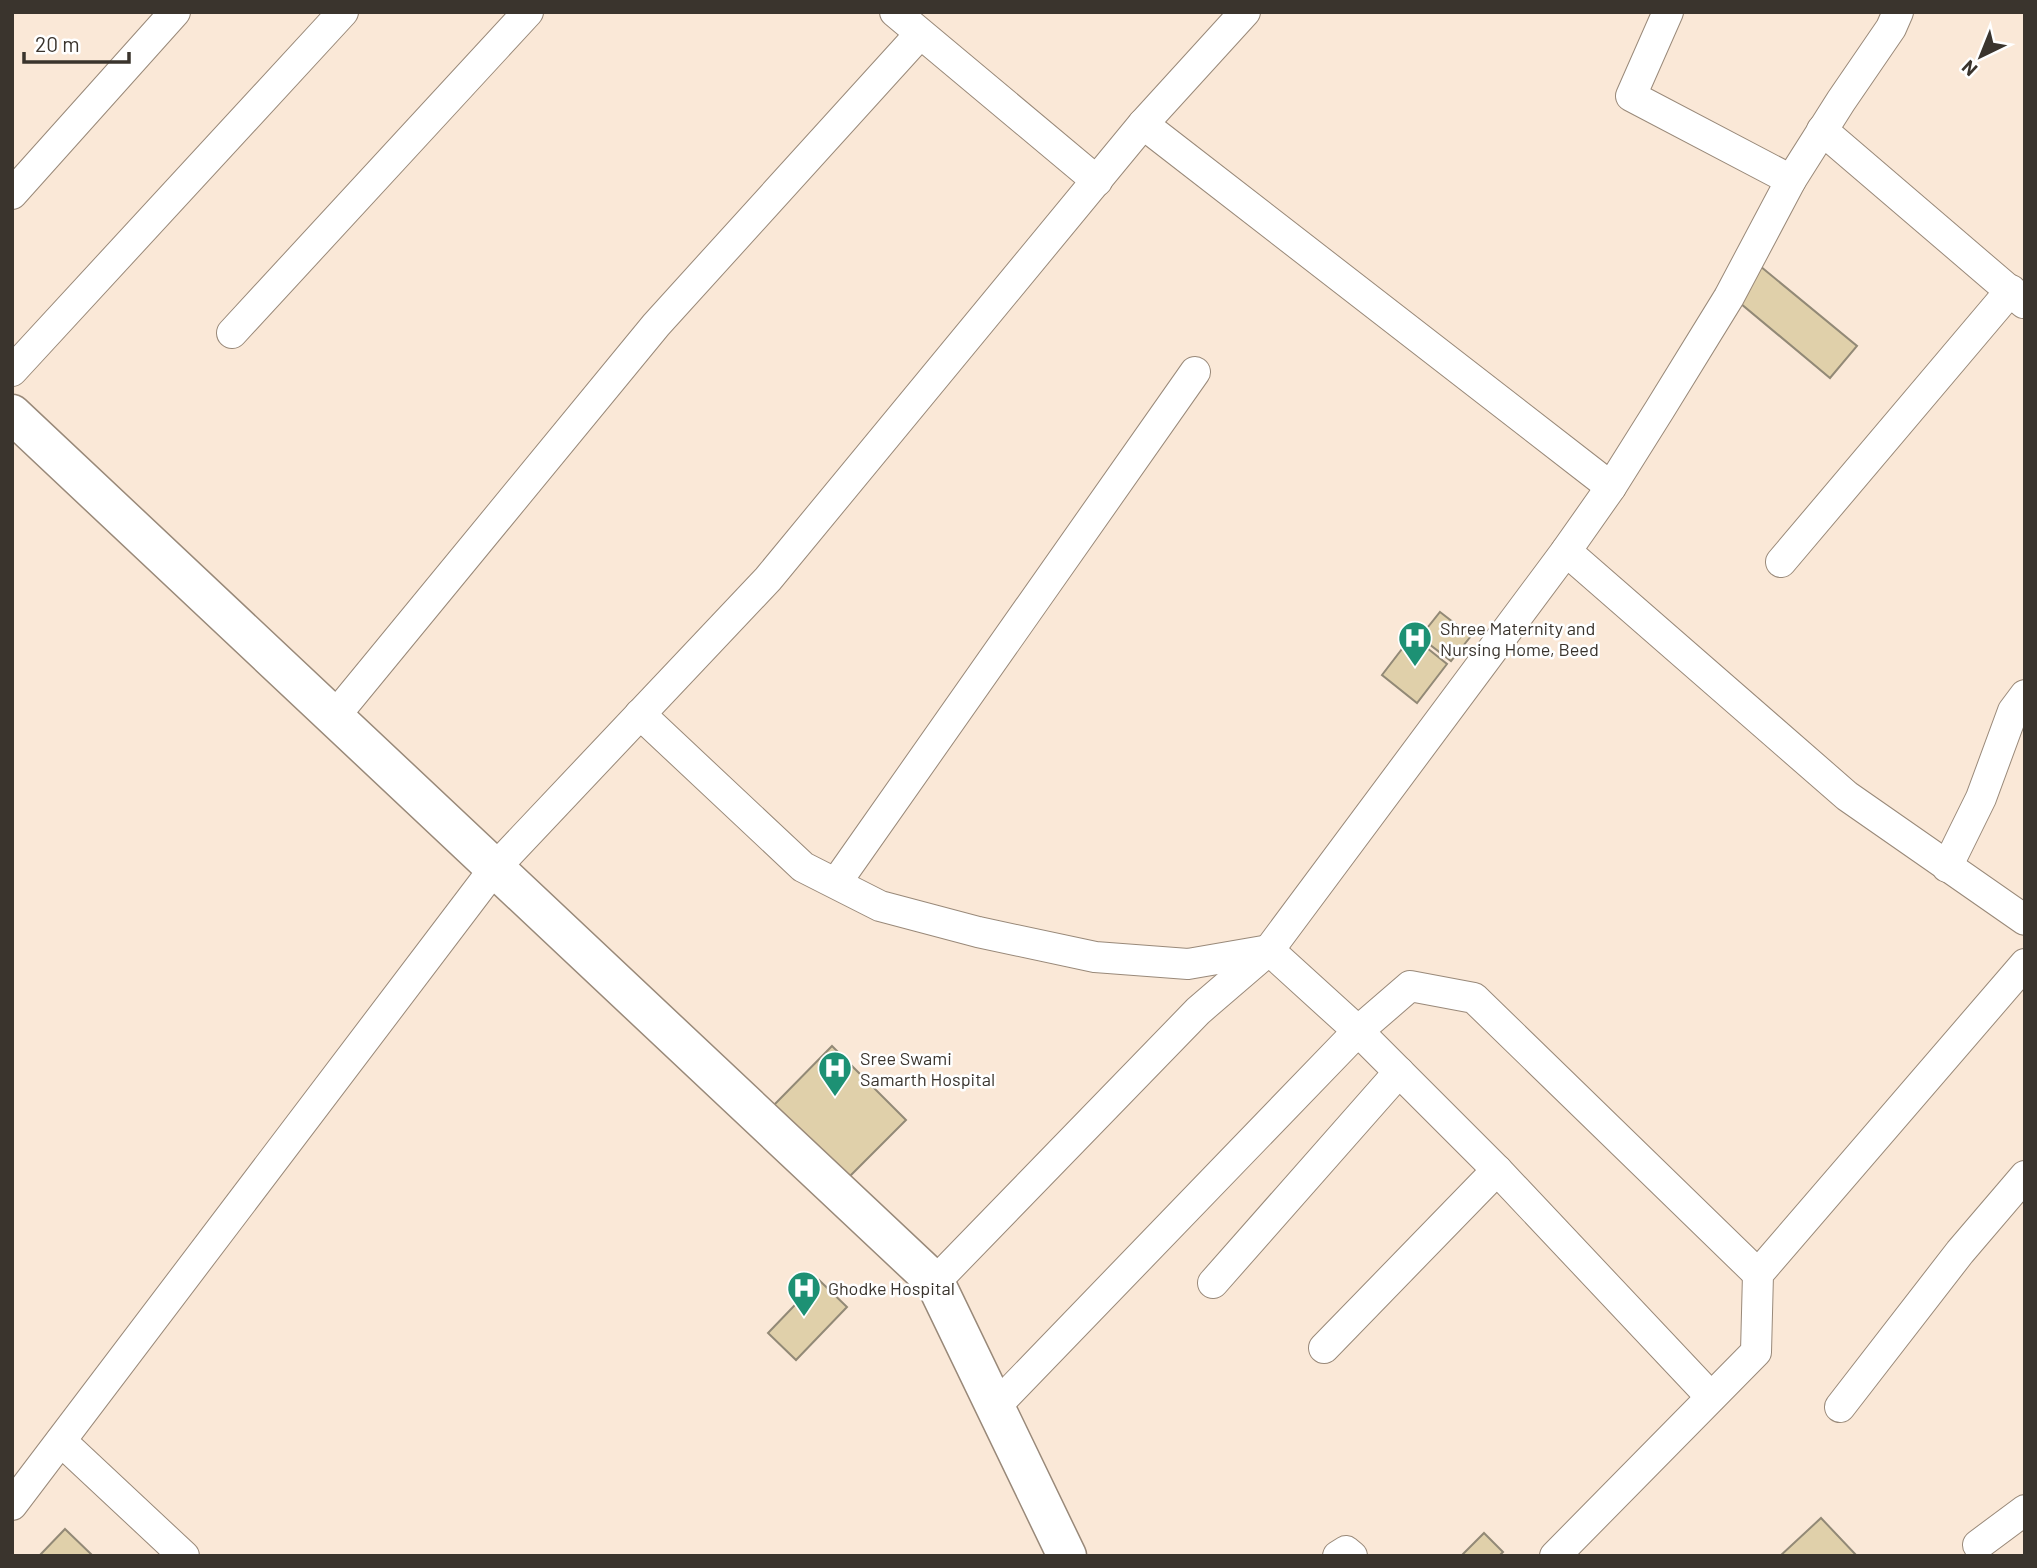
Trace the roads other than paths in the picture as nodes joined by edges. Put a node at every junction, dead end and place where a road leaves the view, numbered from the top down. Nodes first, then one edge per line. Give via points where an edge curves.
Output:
1 (175, 12) edge
2 (343, 12) edge
3 (527, 12) edge
4 (895, 12) edge
5 (1245, 12) edge
6 (1668, 12) edge
7 (1898, 12) edge
8 (920, 34) junction
9 (1143, 124) junction
10 (1822, 130) junction
11 (1791, 180) junction
12 (1097, 181) junction
13 (12, 194) edge
14 (2018, 297) edge
15 (232, 333) dead end
16 (12, 371) edge
17 (1195, 372) dead end
18 (12, 414) edge
19 (1611, 487) junction
20 (1566, 551) junction
21 (1781, 562) dead end
22 (2025, 695) edge
23 (640, 714) junction
24 (334, 717) junction
25 (1947, 867) junction
26 (494, 869) junction
27 (836, 883) junction
28 (2025, 920) edge
29 (1269, 950) junction
30 (2025, 964) edge
31 (1358, 1031) junction
32 (1399, 1072) junction
33 (1497, 1170) junction
34 (2025, 1176) edge
35 (1758, 1274) junction
36 (935, 1282) junction
37 (1213, 1283) dead end
38 (1324, 1348) dead end
39 (1711, 1398) junction
40 (995, 1407) junction
41 (1840, 1407) dead end
42 (61, 1441) junction
43 (12, 1505) edge
44 (2025, 1510) edge
45 (1978, 1545) dead end
46 (184, 1556) edge
47 (1067, 1556) edge
48 (1338, 1556) edge
49 (1352, 1556) edge
50 (1555, 1556) edge

1 - 13 street
2 - 16 street
3 - 15 street
4 - 8 street
5 - 9 street
6 - 11 street via 1631,96
7 - 10 street
8 - 12 street
8 - 24 street via 656,325
9 - 12 street
9 - 19 street
10 - 11 street
10 - 14 street
11 - 19 street via 1729,297
12 - 23 street via 768,579
14 - 21 street
17 - 27 street
18 - 24 main road
19 - 20 street
20 - 25 street via 1847,796
20 - 29 street
22 - 25 street
23 - 26 street
23 - 27 street via 803,867
24 - 26 main road
25 - 28 street
26 - 36 main road
26 - 42 street
27 - 29 street via 880,906 1095,957 1188,964
29 - 31 street
29 - 36 street via 1198,1011
30 - 35 street
31 - 32 street
31 - 35 street via 1410,986 1474,998
31 - 40 street
32 - 33 street
32 - 37 street
33 - 38 street
33 - 39 street
34 - 41 street
35 - 39 street via 1756,1352
36 - 40 main road
39 - 50 street
40 - 47 main road
42 - 43 street
42 - 46 street
44 - 45 street
48 - 49 street via 1346,1551

